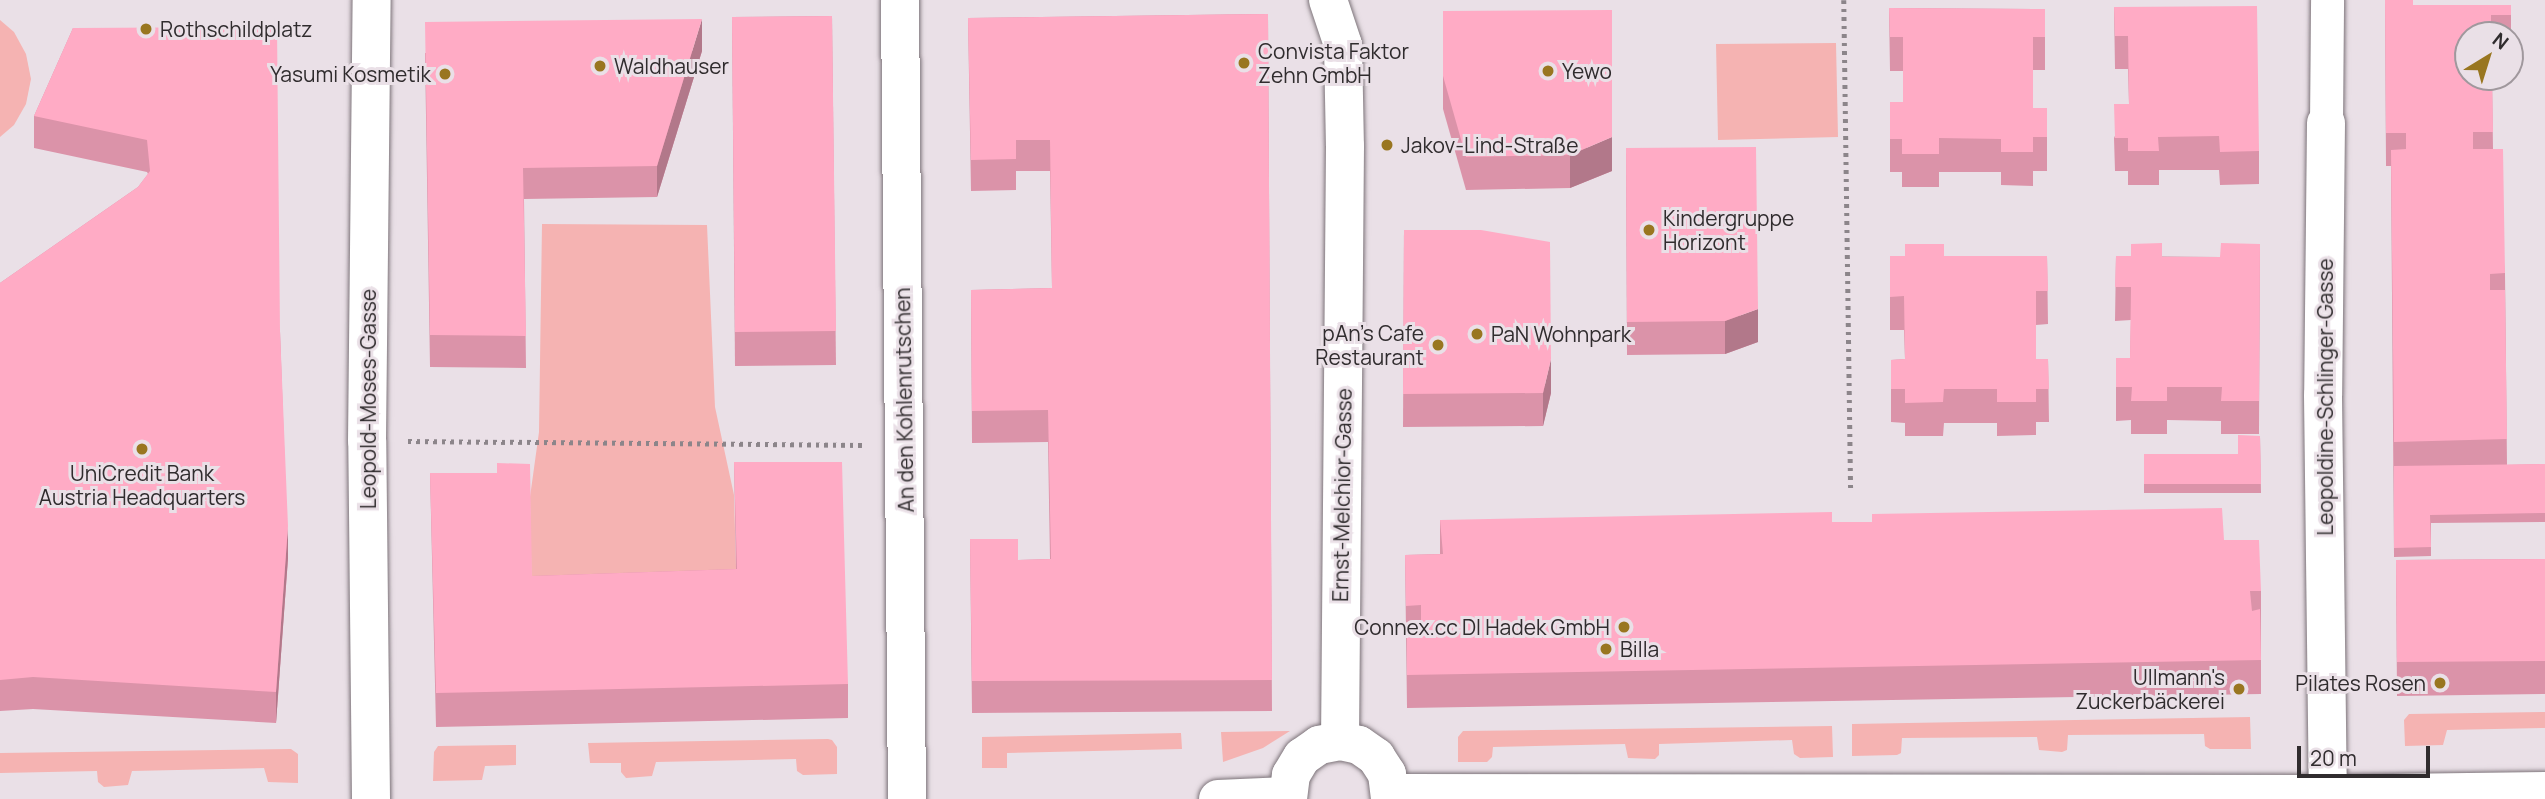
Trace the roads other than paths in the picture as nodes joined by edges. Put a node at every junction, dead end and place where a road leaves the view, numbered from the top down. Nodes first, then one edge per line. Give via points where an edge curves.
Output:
1 (372, 0) edge
2 (900, 0) edge
3 (1328, 0) edge
4 (2327, 0) edge
5 (2326, 122) joint
6 (1340, 741) junction
7 (2545, 791) edge
8 (1391, 796) edge
9 (1288, 797) edge
10 (2328, 797) edge
11 (371, 799) edge
12 (907, 799) edge
13 (1217, 799) edge

1 - 11 street, Leopold-Moses-Gasse via 367,441
2 - 12 street, An den Kohlenrutschen
3 - 6 street, Ernst-Melchior-Gasse via 1343,45 1345,133
4 - 5 street, Leopoldine-Schlinger-Gasse
5 - 10 street, Leopoldine-Schlinger-Gasse via 2323,394
6 - 8 street via 1376,757 1387,774
6 - 9 street via 1319,745 1302,757 1291,775
7 - 10 street
8 - 10 street
9 - 13 street

